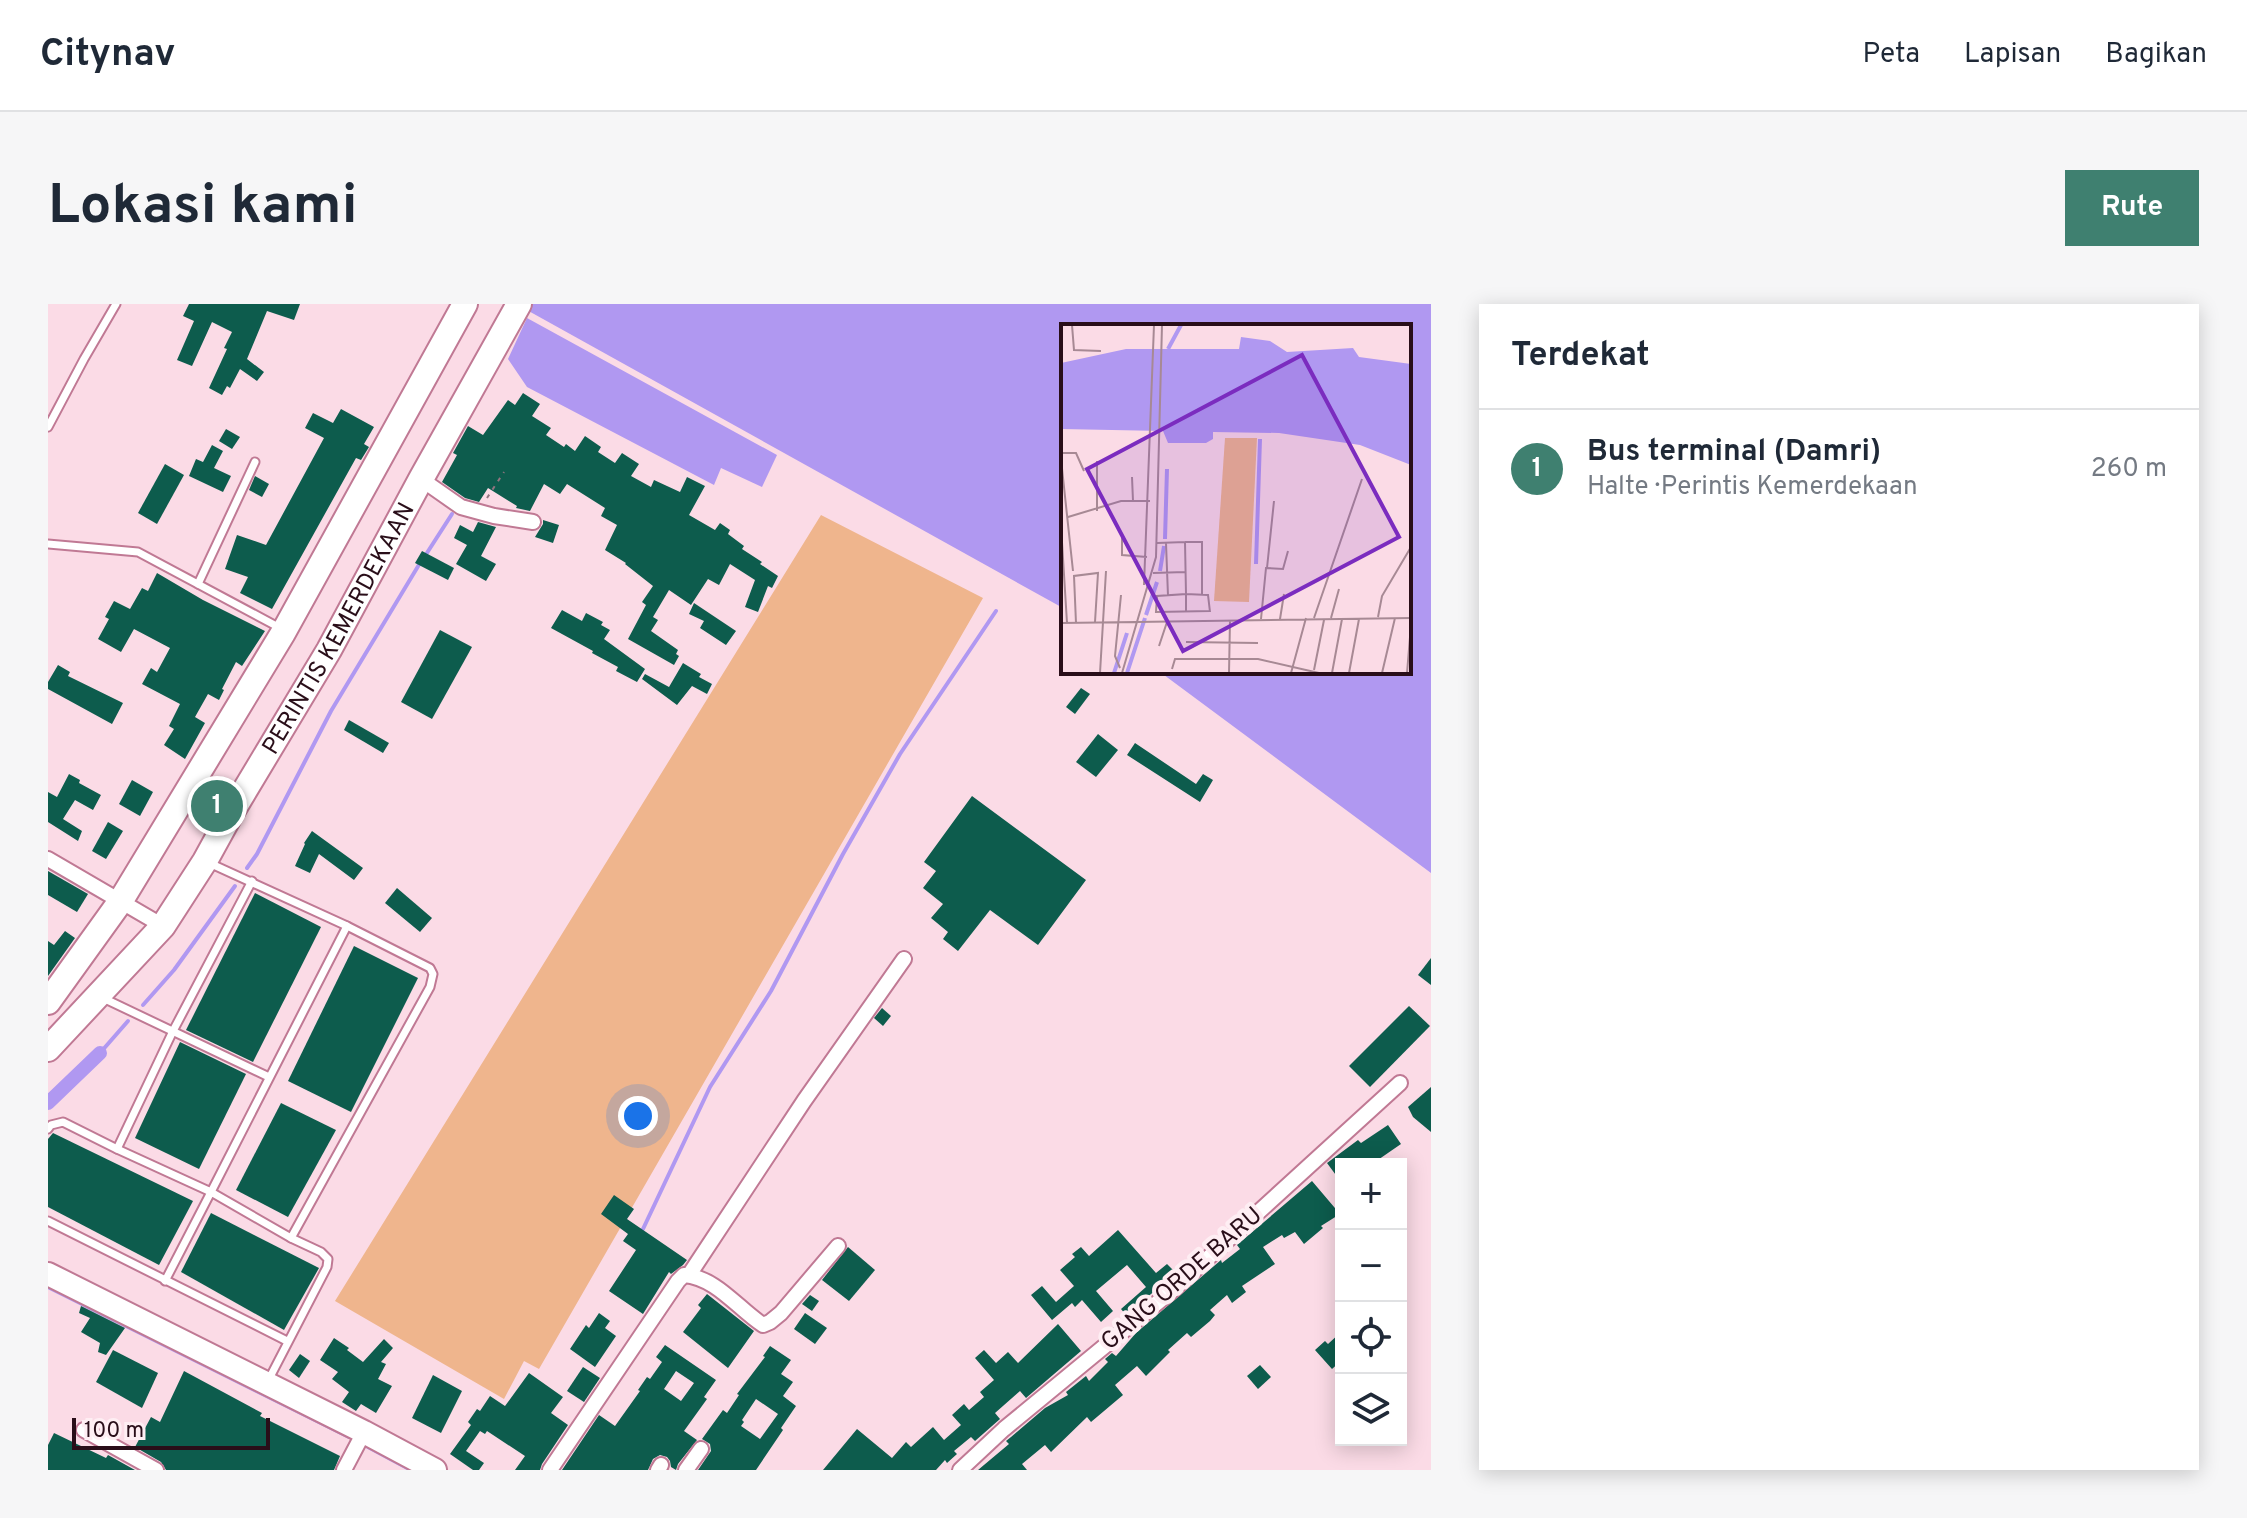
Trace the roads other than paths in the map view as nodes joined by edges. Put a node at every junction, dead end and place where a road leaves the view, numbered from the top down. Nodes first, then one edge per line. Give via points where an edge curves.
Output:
1 (116, 304) edge
2 (465, 304) edge
3 (519, 304) edge
4 (48, 427) edge
5 (255, 462) dead end
6 (426, 469) junction
7 (533, 522) dead end
8 (48, 544) edge
9 (198, 584) junction
10 (284, 630) junction
11 (48, 859) edge
12 (205, 861) junction
13 (252, 881) junction
14 (120, 902) junction
15 (163, 926) junction
16 (347, 926) junction
17 (904, 959) dead end
18 (97, 996) junction
19 (48, 1002) edge
20 (173, 1031) junction
21 (48, 1049) edge
22 (269, 1077) junction
23 (1400, 1083) dead end
24 (48, 1129) edge
25 (117, 1149) junction
26 (211, 1192) junction
27 (48, 1221) edge
28 (291, 1238) junction
29 (838, 1246) dead end
30 (48, 1274) edge
31 (689, 1275) junction
32 (165, 1281) junction
33 (287, 1341) junction
34 (267, 1385) junction
35 (84, 1430) dead end
36 (364, 1432) junction
37 (701, 1449) dead end
38 (156, 1470) edge
39 (344, 1470) edge
40 (435, 1470) edge
41 (550, 1470) edge
42 (686, 1470) edge
43 (960, 1470) edge

1 - 4 lane
2 - 10 highway
3 - 6 highway, PERINTIS KEMERDEKAAN
5 - 9 lane
6 - 7 street via 461,507
6 - 12 highway, PERINTIS KEMERDEKAAN via 329,650
8 - 9 lane via 138,552
9 - 10 lane
10 - 14 highway
11 - 14 street
12 - 13 lane
12 - 15 highway, PERINTIS KEMERDEKAAN
13 - 16 lane
13 - 20 lane
14 - 15 street
14 - 19 highway
15 - 18 highway, PERINTIS KEMERDEKAAN
16 - 22 lane
16 - 28 lane via 433,974
17 - 31 street
18 - 20 lane
18 - 21 highway, PERINTIS KEMERDEKAAN
20 - 22 lane
20 - 25 lane
22 - 26 lane
23 - 43 street, GANG ORDE BARU via 1174,1289
24 - 25 lane via 63,1122
25 - 26 lane
26 - 28 lane
26 - 32 lane
27 - 32 lane
28 - 33 lane via 328,1259
29 - 31 street via 781,1313 763,1325 728,1295
30 - 34 main road
31 - 41 street via 678,1281
32 - 33 lane
33 - 34 lane
34 - 36 main road
35 - 38 street
36 - 39 street
36 - 40 main road
37 - 42 street

